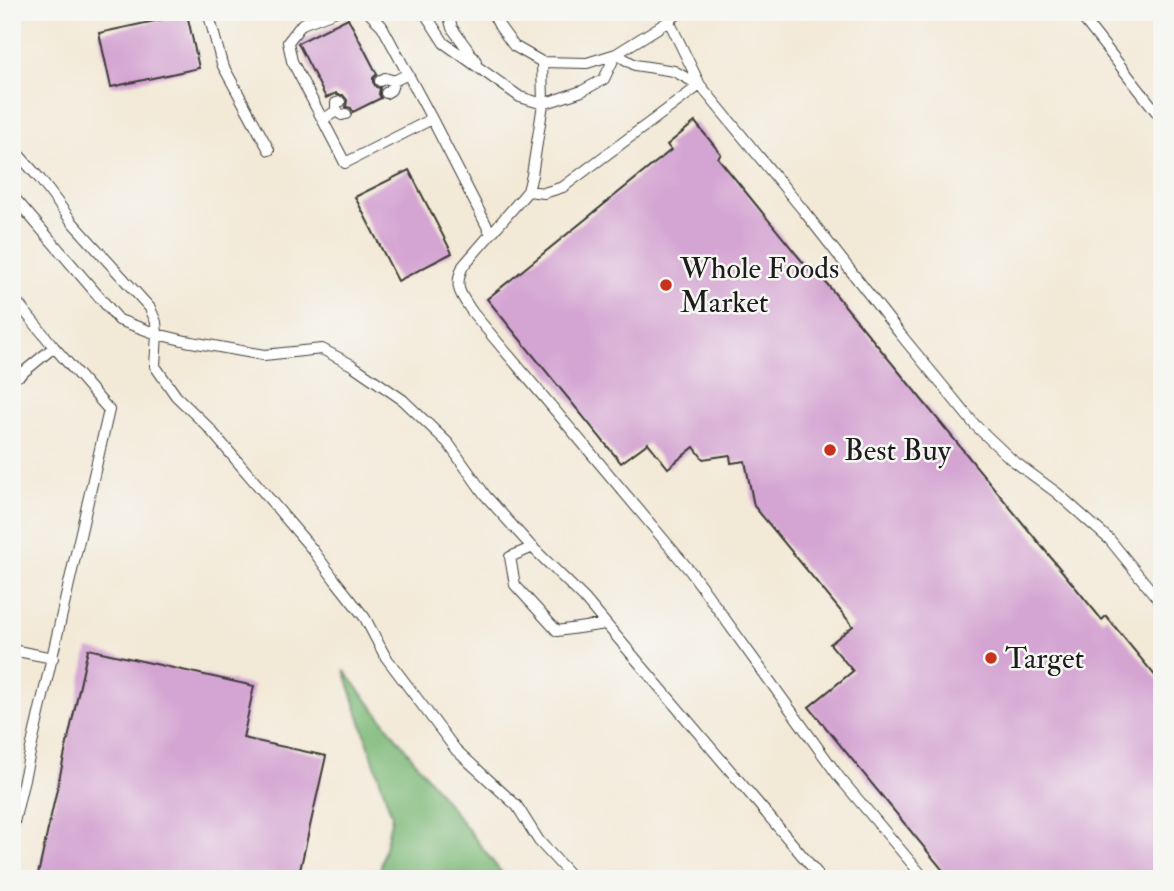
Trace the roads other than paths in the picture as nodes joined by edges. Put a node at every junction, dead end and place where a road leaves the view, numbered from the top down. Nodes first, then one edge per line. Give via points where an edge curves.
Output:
1 (208, 12) edge
2 (334, 12) edge
3 (368, 12) edge
4 (424, 12) edge
5 (448, 12) edge
6 (492, 12) edge
7 (680, 12) edge
8 (1079, 12) edge
9 (669, 21) junction
10 (616, 54) junction
11 (542, 62) junction
12 (482, 69) junction
13 (408, 74) junction
14 (380, 81) dead end
15 (394, 81) junction
16 (700, 85) junction
17 (386, 93) dead end
18 (543, 104) junction
19 (341, 109) dead end
20 (324, 119) junction
21 (432, 119) junction
22 (1162, 119) edge
23 (12, 147) edge
24 (269, 150) dead end
25 (528, 191) junction
26 (12, 195) edge
27 (491, 234) junction
28 (12, 296) edge
29 (158, 334) junction
30 (54, 348) junction
31 (12, 379) edge
32 (533, 547) junction
33 (1162, 604) edge
34 (606, 624) junction
35 (12, 650) edge
36 (52, 659) junction
37 (12, 831) edge
38 (574, 879) edge
39 (810, 879) edge
40 (925, 879) edge

1 - 24 lane via 222,64
2 - 20 lane via 302,24 288,42 292,61
3 - 13 lane via 382,26
4 - 12 lane via 444,43
5 - 12 lane via 452,28
6 - 11 lane via 514,46
7 - 9 lane
8 - 22 lane
9 - 10 lane
9 - 16 lane
10 - 11 lane via 587,63
10 - 16 lane via 635,65 674,71
10 - 18 lane via 604,79
11 - 18 lane
12 - 18 lane via 520,97
13 - 15 lane
13 - 21 lane
14 - 15 lane
15 - 17 lane
16 - 25 lane via 563,187
16 - 33 lane via 975,425 1110,540
18 - 25 lane
19 - 20 lane
20 - 21 lane via 345,163
21 - 27 lane
23 - 29 lane via 150,308
25 - 27 lane
26 - 29 lane via 118,320
27 - 40 lane via 457,278 460,293 473,313 691,572 839,777
28 - 30 lane
29 - 32 lane via 264,355 321,349 352,365 403,400 448,443 485,495
29 - 38 lane via 155,366 176,396 312,548 456,750 517,806 539,841
30 - 31 lane
30 - 36 lane via 109,410
32 - 34 lane
32 - 34 lane via 510,557 515,585 557,631
34 - 39 lane via 817,873
35 - 36 lane
36 - 37 lane

